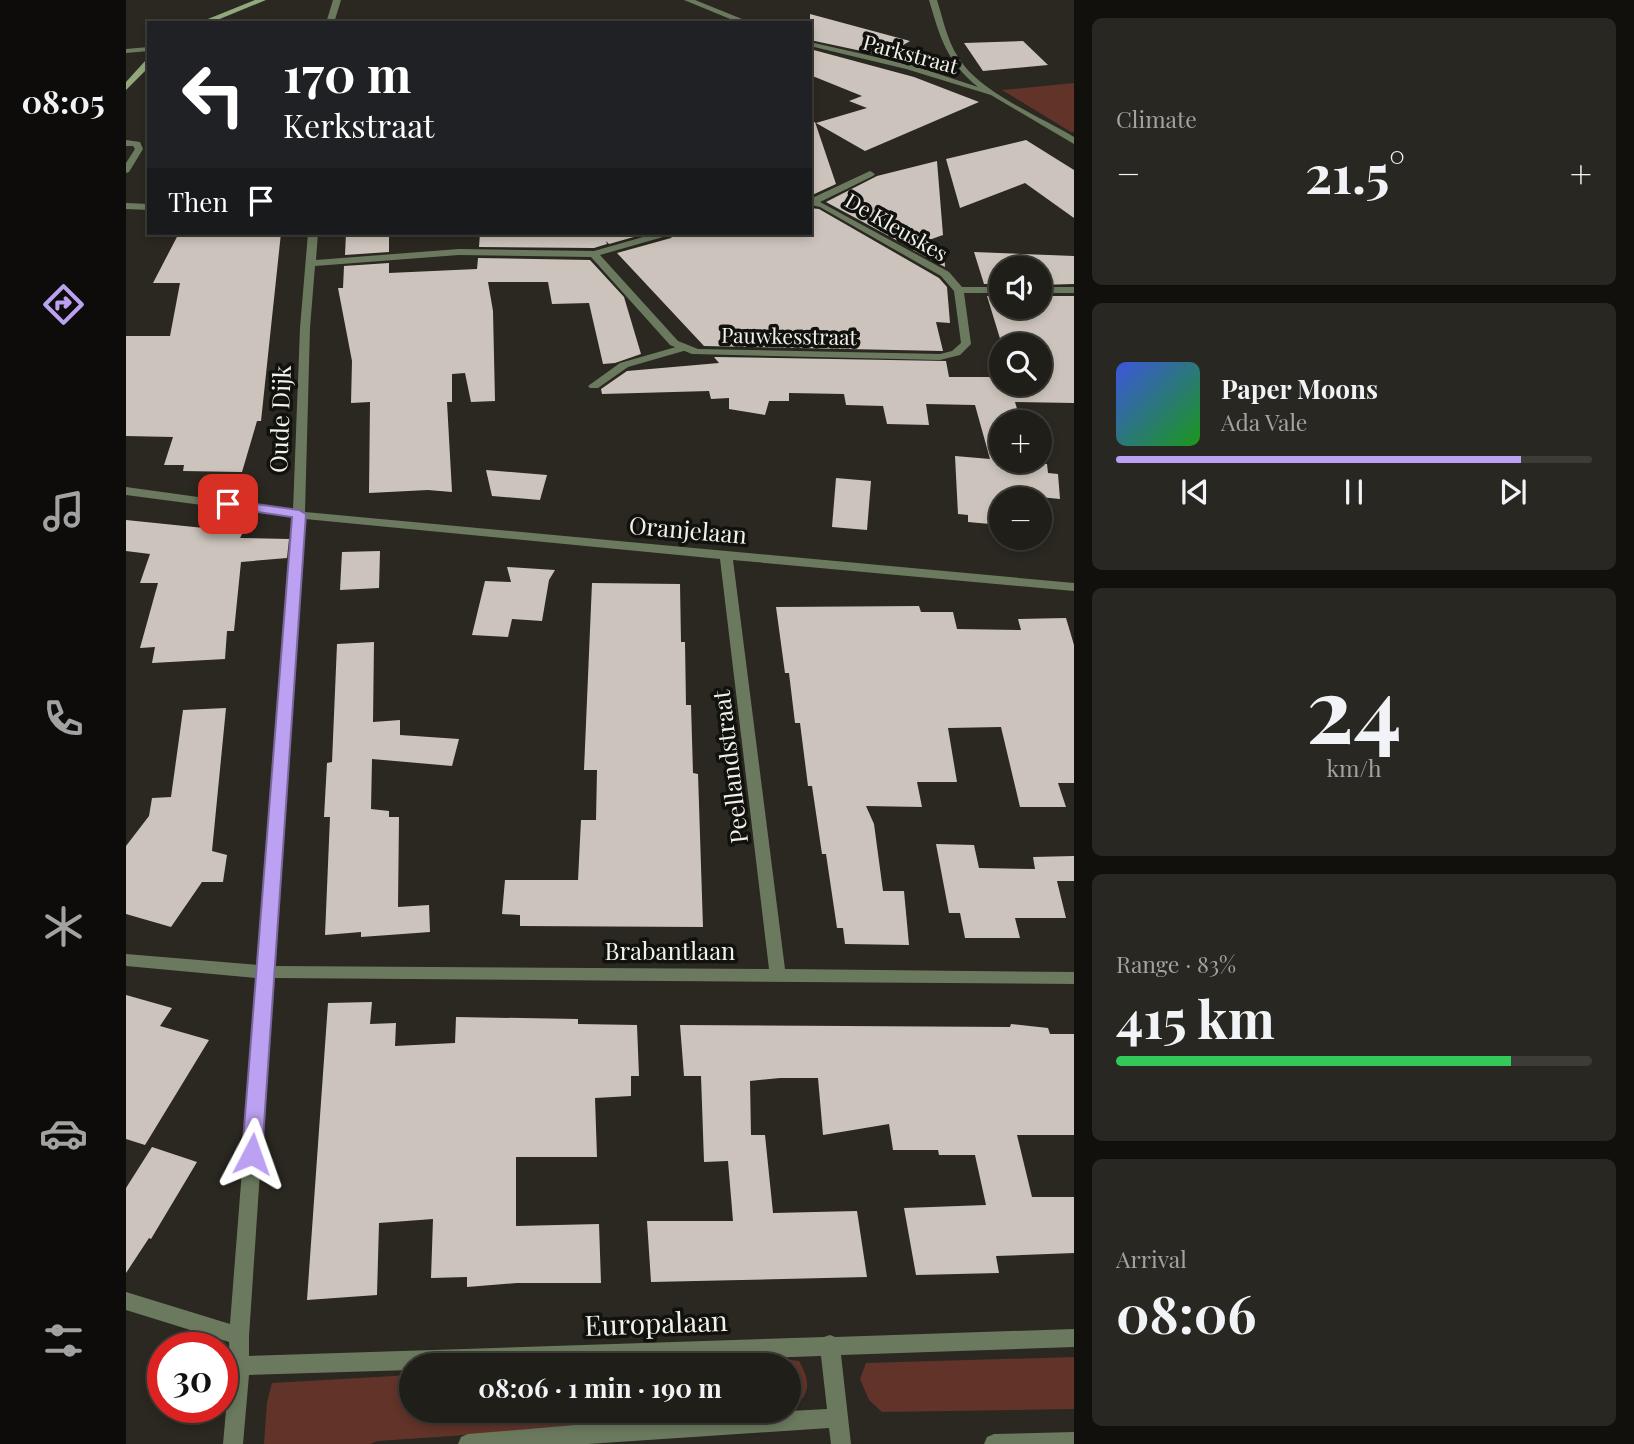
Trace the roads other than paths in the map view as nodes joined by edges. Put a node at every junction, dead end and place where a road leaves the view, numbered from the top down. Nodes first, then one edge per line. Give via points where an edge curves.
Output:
1 (262, 0) edge
2 (337, 0) edge
3 (688, 0) edge
4 (933, 0) edge
5 (207, 21) edge
6 (331, 21) edge
7 (743, 21) edge
8 (812, 45) edge
9 (147, 50) edge
10 (126, 51) edge
11 (147, 64) edge
12 (961, 68) junction
13 (932, 75) junction
14 (126, 87) edge
15 (1001, 97) junction
16 (1074, 141) edge
17 (126, 143) edge
18 (126, 170) edge
19 (870, 174) dead end
20 (812, 202) edge
21 (812, 202) edge
22 (126, 206) edge
23 (147, 207) edge
24 (313, 235) edge
25 (660, 235) edge
26 (594, 254) junction
27 (312, 263) junction
28 (959, 290) junction
29 (989, 290) edge
30 (1052, 290) edge
31 (1074, 290) edge
32 (683, 348) junction
33 (594, 386) dead end
34 (126, 492) edge
35 (299, 514) junction
36 (726, 554) junction
37 (1074, 587) edge
38 (126, 960) edge
39 (265, 972) junction
40 (778, 975) junction
41 (1074, 978) edge
42 (126, 1301) edge
43 (239, 1336) junction
44 (1074, 1338) edge
45 (830, 1344) junction
46 (240, 1366) junction
47 (838, 1418) junction
48 (1074, 1442) edge
49 (233, 1444) edge
50 (468, 1444) edge
51 (841, 1444) edge
52 (994, 1444) edge

1 - 5 street
2 - 6 street
3 - 7 street
4 - 12 street
8 - 13 street, Parkstraat
9 - 10 street
11 - 14 street
12 - 13 street
12 - 15 street
13 - 15 street, Parkstraat
15 - 16 street
17 - 18 street via 139,149
19 - 20 street, De Kleuskes
21 - 28 street, De Kleuskes via 945,274
22 - 23 street
24 - 27 street, Oude Dijk
25 - 26 street
26 - 27 street via 459,253
26 - 32 street
27 - 35 street, Oude Dijk via 305,328
28 - 29 street
28 - 32 street, Pauwkesstraat via 967,344 956,353 710,353
30 - 31 street
32 - 33 street via 624,365
34 - 35 street, Oranjelaan
35 - 36 street, Oranjelaan
35 - 39 street, Oude Dijk
36 - 37 street, Oranjelaan
36 - 40 street, Peellandstraat
38 - 39 street, Brabantlaan
39 - 40 street, Brabantlaan
39 - 43 street, Oude Dijk
40 - 41 street, Brabantlaan
42 - 43 street
43 - 46 street, Oude Dijk
44 - 45 street, Europalaan
45 - 46 street, Europalaan
45 - 47 street
46 - 49 street, Oude Dijk
47 - 50 street
47 - 51 street
48 - 52 street

